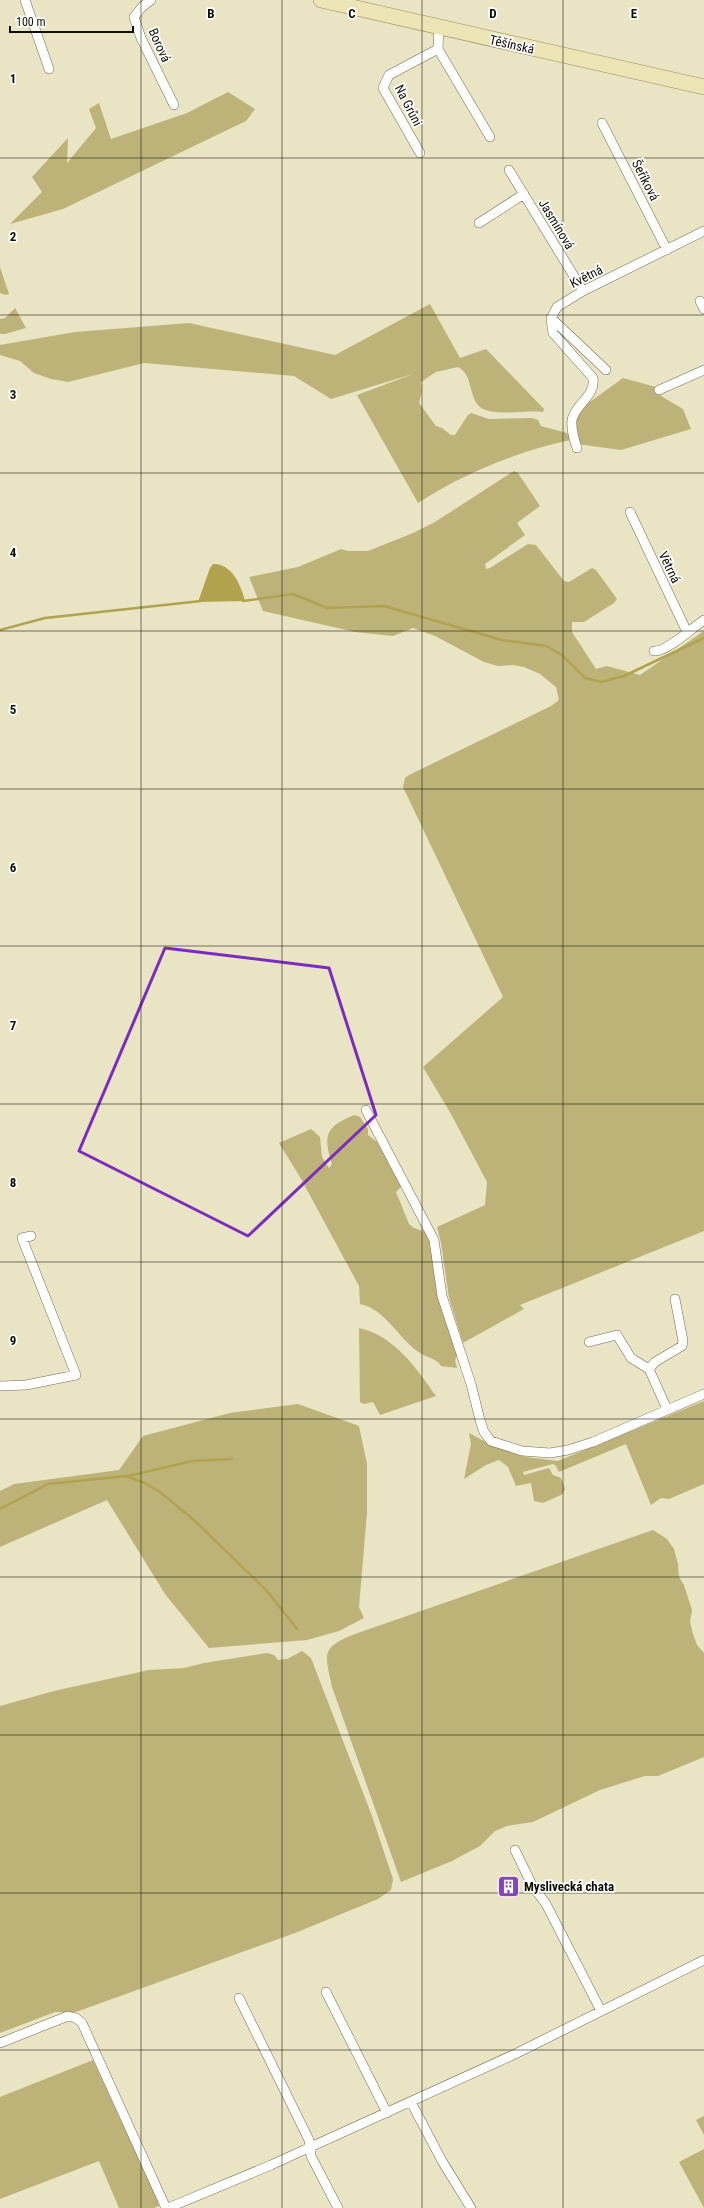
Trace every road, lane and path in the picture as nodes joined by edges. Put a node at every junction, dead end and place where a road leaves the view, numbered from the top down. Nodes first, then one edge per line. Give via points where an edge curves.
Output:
1 (26, 0) edge
2 (151, 0) edge
3 (321, 0) edge
4 (347, 3) edge
5 (439, 27) junction
6 (438, 49) junction
7 (49, 69) dead end
8 (704, 87) edge
9 (174, 105) dead end
10 (602, 123) dead end
11 (490, 137) dead end
12 (420, 153) dead end
13 (509, 170) dead end
14 (524, 194) junction
15 (479, 223) dead end
16 (704, 231) edge
17 (667, 250) junction
18 (583, 292) junction
19 (551, 318) junction
20 (606, 370) dead end
21 (704, 370) edge
22 (660, 390) dead end
23 (577, 448) dead end
24 (630, 512) dead end
25 (704, 620) edge
26 (687, 632) junction
27 (654, 651) dead end
28 (366, 1110) dead end
29 (23, 1238) dead end
30 (674, 1299) dead end
31 (589, 1342) dead end
32 (649, 1369) junction
33 (0, 1386) edge
34 (704, 1394) edge
35 (667, 1409) junction
36 (516, 1850) dead end
37 (704, 1960) edge
38 (326, 1992) dead end
39 (239, 1998) dead end
40 (601, 2011) junction
41 (0, 2043) edge
42 (411, 2102) junction
43 (387, 2113) junction
44 (311, 2147) junction
45 (167, 2208) edge
46 (338, 2208) edge
47 (471, 2208) edge

1 - 7 street
2 - 9 street, Borová via 134,17 141,38
3 - 4 main road, Těšínská
4 - 5 main road, Těšínská
5 - 6 street
5 - 8 main road, Těšínská
6 - 11 street
6 - 12 street, Na Grůni via 389,75 383,88
10 - 17 street, Šeříková
13 - 14 street, Jasmínová
14 - 15 street
14 - 18 street, Jasmínová
16 - 17 street, Květná
17 - 18 street, Květná
18 - 19 street, Květná via 560,305
19 - 20 street
19 - 23 street via 550,326 555,336 592,375 594,382 592,390 572,420 572,433
21 - 22 street
24 - 26 street, Větrná
25 - 26 street
26 - 27 street via 672,644
28 - 35 street via 434,1240 442,1296 484,1432 491,1441 522,1451 550,1453 568,1450 593,1442
29 - 33 street via 76,1375 26,1385
30 - 32 street via 682,1346 655,1362
31 - 32 street via 617,1335 631,1358
32 - 35 street
34 - 35 street
36 - 40 street via 532,1885 546,1904
37 - 40 street
38 - 43 street
39 - 44 street
40 - 42 street
41 - 45 street via 68,2016 82,2023
42 - 43 street
42 - 47 street via 442,2161
43 - 44 street
44 - 45 street
44 - 46 street via 311,2156

